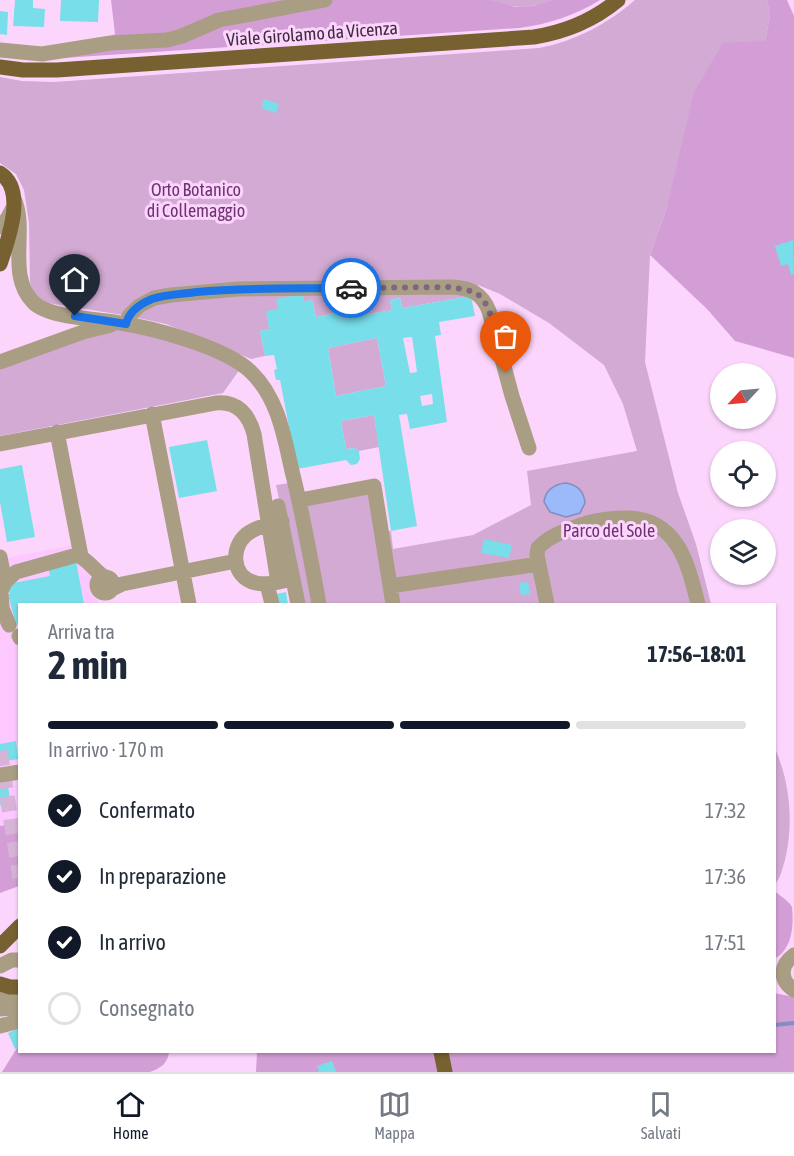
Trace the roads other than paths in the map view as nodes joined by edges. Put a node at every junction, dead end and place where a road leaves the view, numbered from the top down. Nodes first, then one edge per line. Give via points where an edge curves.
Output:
1 (325, 0) edge
2 (618, 0) edge
3 (0, 50) edge
4 (0, 67) edge
5 (0, 173) edge
6 (14, 202) junction
7 (0, 226) edge
8 (0, 264) edge
9 (63, 314) junction
10 (124, 324) junction
11 (53, 343) junction
12 (0, 362) edge
13 (152, 414) junction
14 (57, 432) junction
15 (0, 444) edge
16 (529, 448) dead end
17 (300, 500) junction
18 (276, 517) junction
19 (81, 556) junction
20 (0, 557) edge
21 (236, 561) junction
22 (539, 564) junction
23 (182, 572) junction
24 (293, 579) junction
25 (272, 583) junction
26 (390, 586) junction
27 (111, 588) edge
28 (2, 589) edge
29 (189, 603) edge
30 (272, 603) edge
31 (298, 603) edge
32 (319, 603) edge
33 (393, 603) edge
34 (547, 603) edge
35 (698, 603) edge
36 (13, 631) edge
37 (18, 772) edge
38 (0, 775) edge
39 (18, 927) edge
40 (0, 946) edge
41 (794, 954) edge
42 (18, 960) edge
43 (0, 966) edge
44 (794, 990) edge
45 (7, 992) edge
46 (18, 1004) edge
47 (18, 1022) edge
48 (0, 1026) edge
49 (441, 1053) edge
50 (445, 1072) edge

1 - 3 street via 219,20 167,40 111,43 42,54
2 - 4 main road, Viale Girolamo da Vicenza via 578,25 534,37 57,70
5 - 6 main road via 10,183
6 - 7 street
6 - 8 main road
6 - 9 street via 20,216 20,272 24,286 34,304
9 - 10 street
9 - 11 street via 69,328
10 - 11 street via 97,328
10 - 16 street via 134,309 150,300 216,290 469,289 483,299 489,310
10 - 17 street via 200,345 249,370 276,409
11 - 12 street
13 - 14 street
13 - 18 street via 222,402 244,412 251,423
13 - 23 street
14 - 15 street
14 - 19 street
17 - 26 street via 374,486
17 - 32 street
18 - 21 street via 241,540
18 - 24 street
18 - 25 street
19 - 27 street
19 - 28 street via 23,569 10,576
20 - 28 street
21 - 23 street
21 - 25 street via 246,578
22 - 26 street
22 - 34 street
22 - 35 street via 538,548 562,532 601,519 646,520 663,529 676,543
23 - 27 street
23 - 29 street
24 - 25 street
24 - 31 street
25 - 30 street
26 - 33 street
28 - 36 street via 4,614
37 - 38 street
39 - 40 main road
41 - 44 street via 782,972
42 - 43 street
45 - 46 street
47 - 48 street
49 - 50 main road

